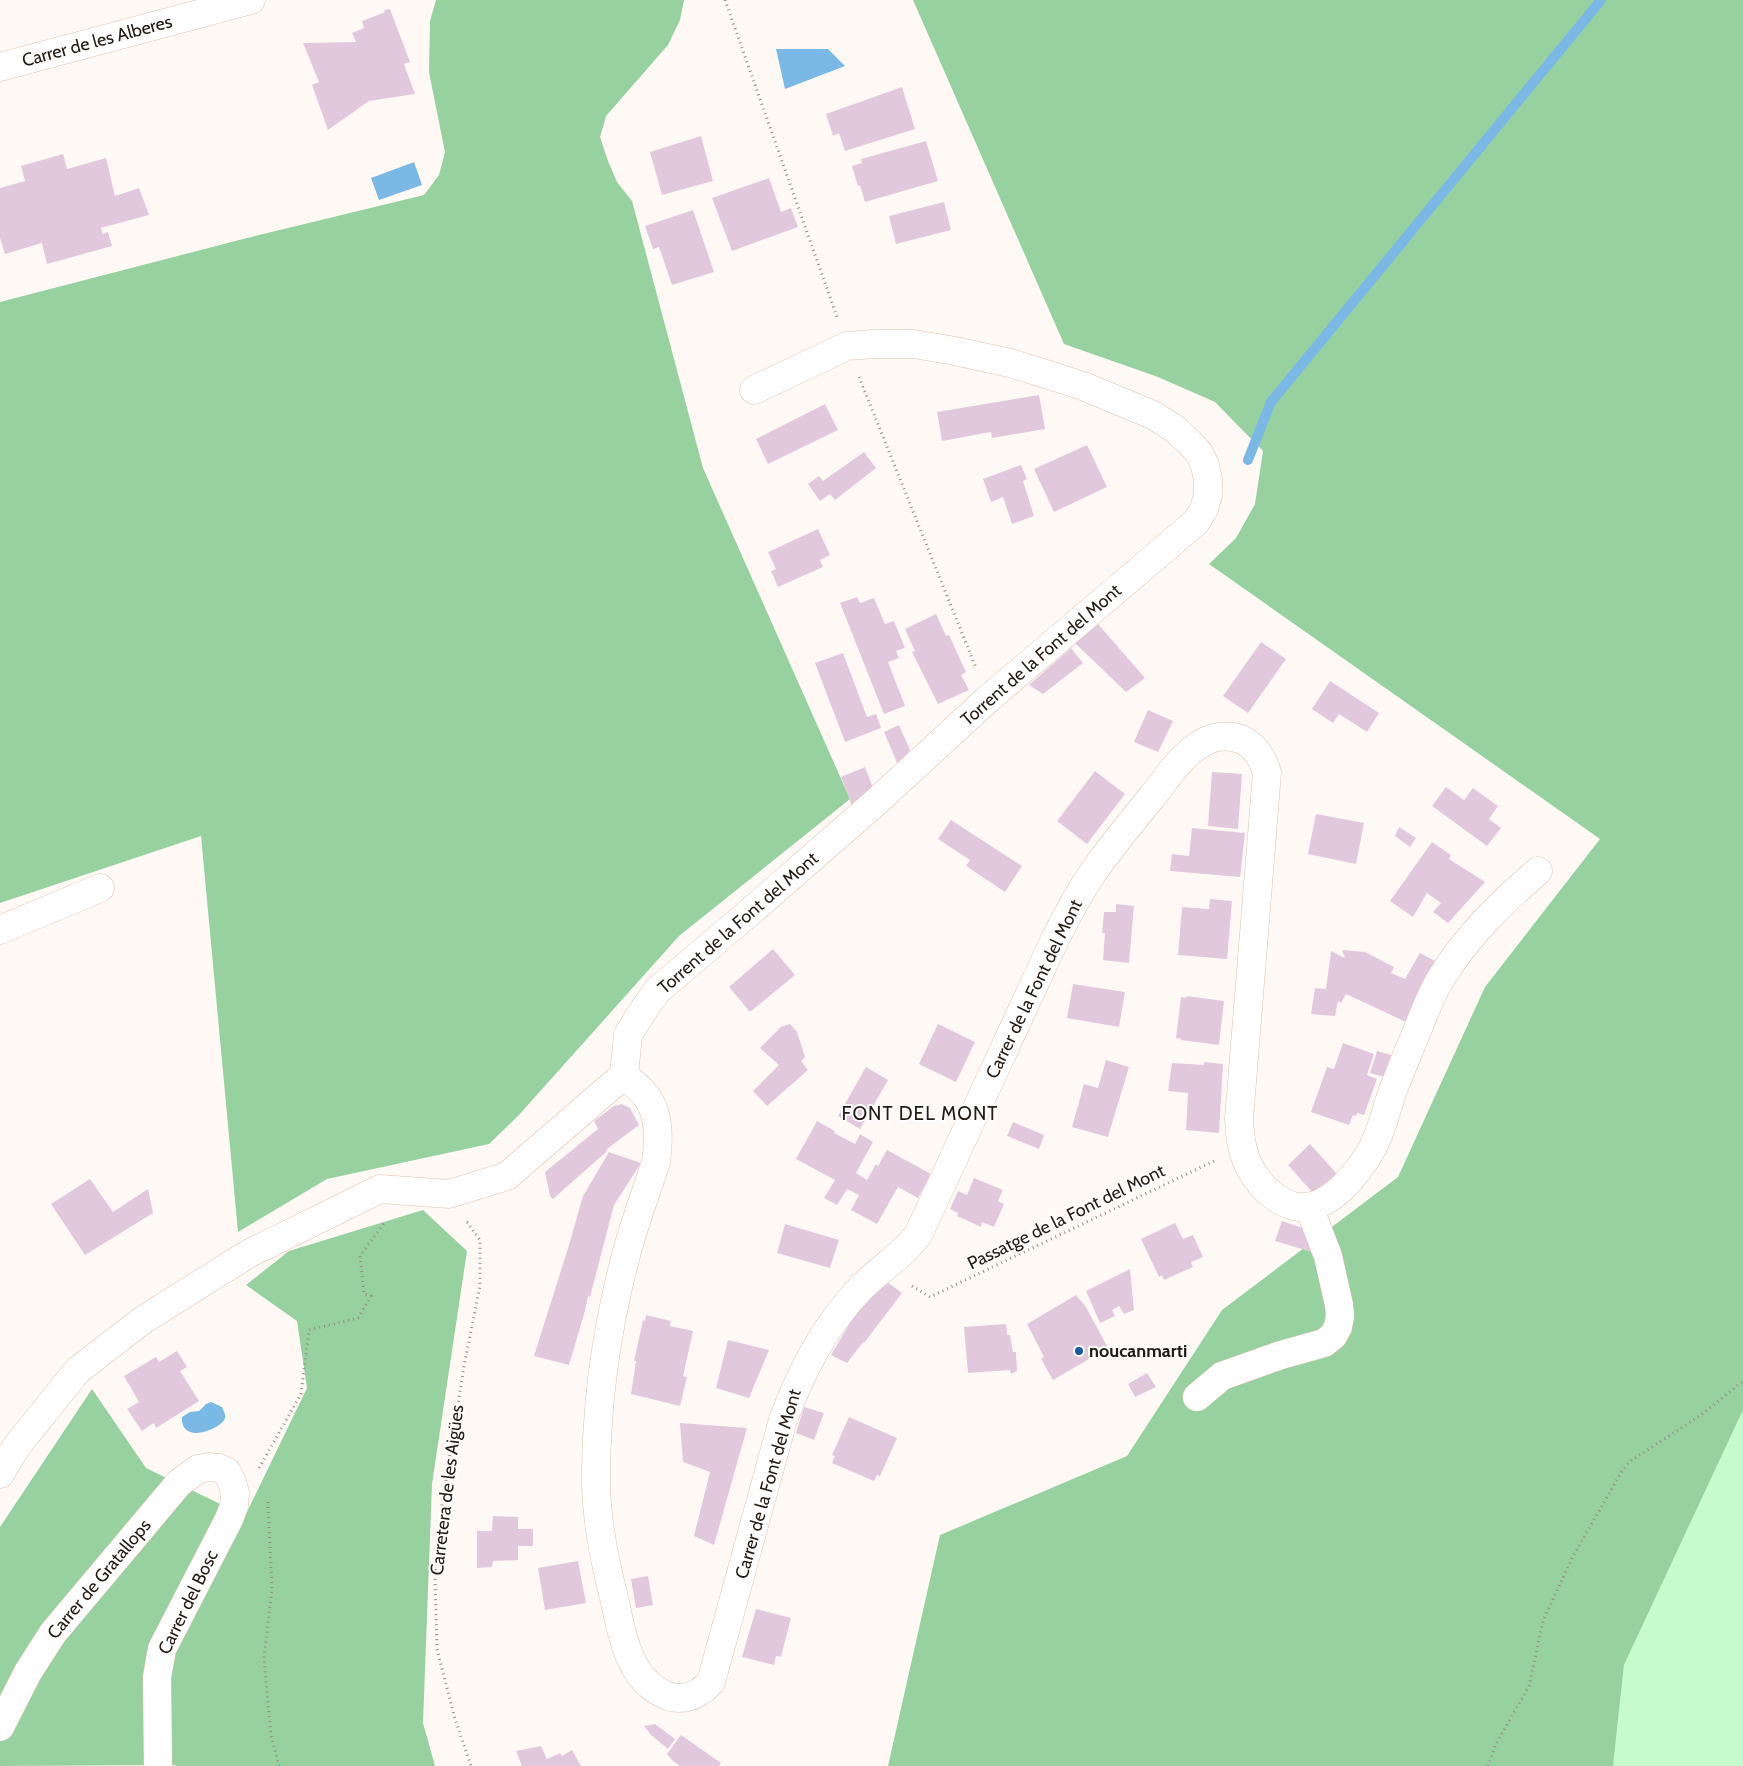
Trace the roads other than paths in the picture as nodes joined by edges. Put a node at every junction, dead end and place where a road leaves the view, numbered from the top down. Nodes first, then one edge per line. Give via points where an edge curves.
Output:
1 (251, 0) edge
2 (0, 67) edge
3 (754, 390) dead end
4 (1538, 871) dead end
5 (100, 888) dead end
6 (0, 930) edge
7 (624, 1075) junction
8 (1309, 1207) junction
9 (1197, 1396) dead end
10 (227, 1472) joint
11 (0, 1474) edge
12 (0, 1726) edge
13 (158, 1766) edge

1 - 2 street, Carrer de les Alberes
3 - 7 street, Torrent de la Font del Mont via 847,346 914,344 1010,363 1083,386 1153,415 1175,429 1202,459 1208,494 1196,522 988,699 876,802 658,990 628,1035
4 - 8 street via 1492,912 1454,958 1428,1003 1374,1144 1364,1162 1340,1191
5 - 6 street
7 - 8 street, Carrer de la Font del Mont via 646,1096 653,1108 658,1148 612,1313 600,1409 596,1481 602,1539 624,1645 644,1680 662,1694 675,1698 696,1694 711,1682 783,1420 811,1355 852,1298 908,1247 919,1232 1056,937 1098,865 1180,761 1197,746 1218,736 1241,739 1250,745 1264,762 1266,772 1239,1119 1242,1149 1254,1175 1264,1187 1287,1204
7 - 11 street via 507,1176 449,1194 380,1189 248,1254 143,1320 78,1370 16,1447
8 - 9 street via 1328,1256 1339,1305 1338,1327 1333,1336 1324,1343 1281,1354 1222,1376
10 - 12 street, Carrer de Gratallops via 219,1468 198,1469 179,1483 53,1633
10 - 13 street, Carrer del Bosc via 235,1493 230,1519 168,1637 159,1662 156,1691

